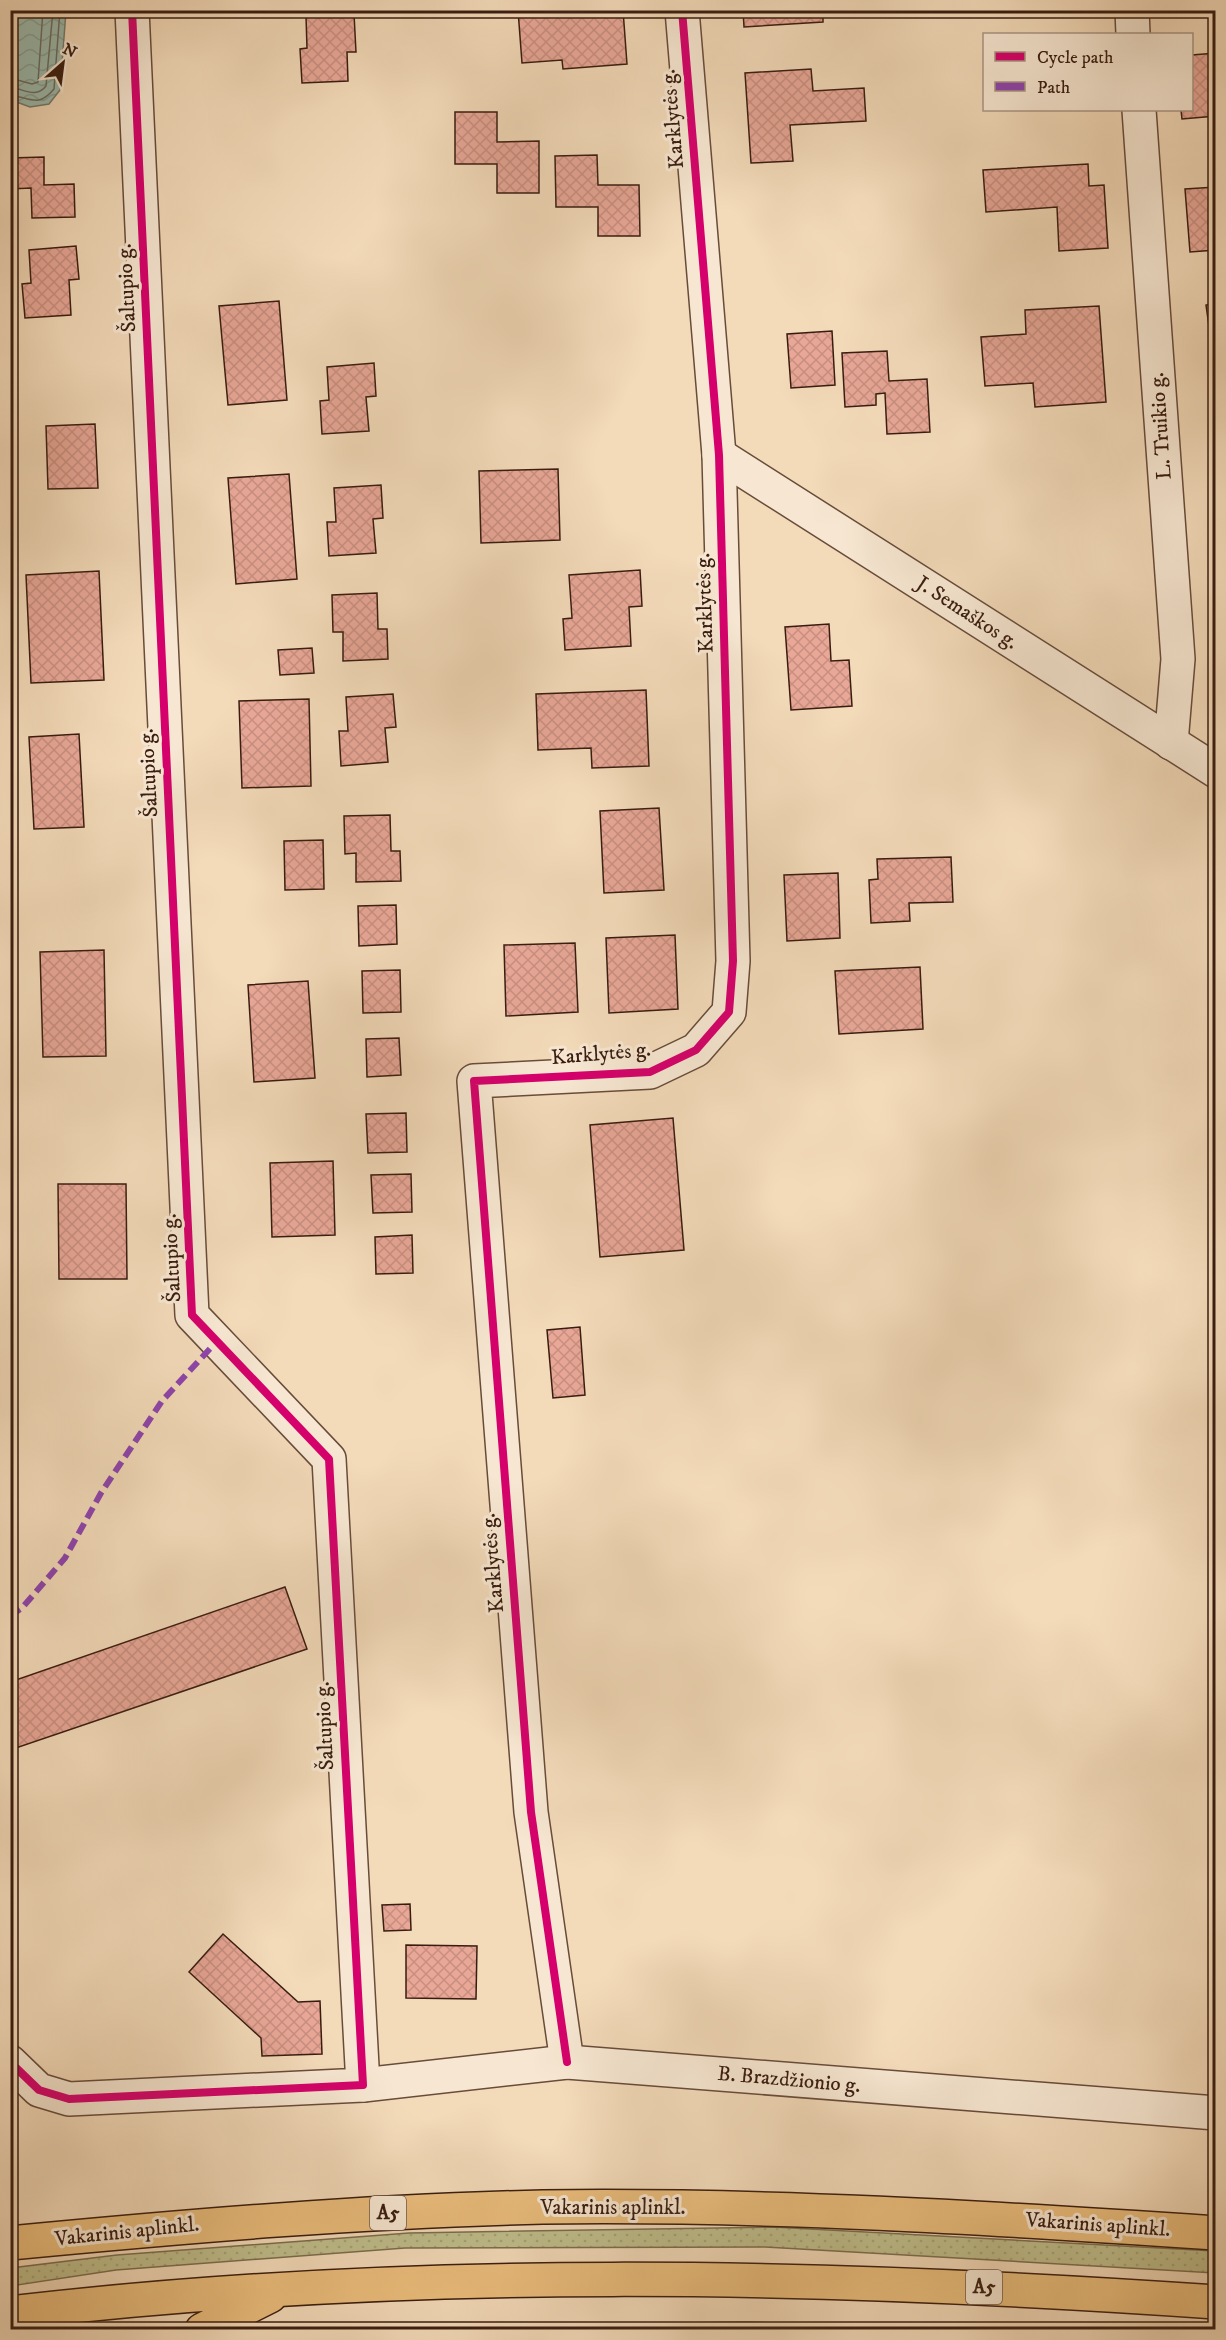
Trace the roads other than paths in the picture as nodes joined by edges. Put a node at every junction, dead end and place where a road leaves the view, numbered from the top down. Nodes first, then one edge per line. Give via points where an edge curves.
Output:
1 (132, 10) edge
2 (682, 10) edge
3 (1132, 10) edge
4 (1133, 33) edge
5 (1139, 111) edge
6 (719, 455) junction
7 (1171, 743) junction
8 (1215, 771) edge
9 (10, 2062) edge
10 (567, 2062) junction
11 (363, 2085) junction
12 (1215, 2113) edge
13 (1215, 2233) edge
14 (11, 2243) edge
15 (285, 2289) junction
16 (1215, 2302) edge
17 (10, 2313) edge
18 (202, 2330) edge

1 - 11 street, Šaltupio g. via 192,1315 329,1459
2 - 6 street, Karklytės g.
3 - 4 street
5 - 7 street, L. Truikio g. via 1178,659
6 - 7 street, J. Semaškos g.
6 - 10 street, Karklytės g. via 734,961 729,1012 696,1050 650,1072 474,1081 531,1812
7 - 8 street, J. Semaškos g.
9 - 11 street via 39,2090 69,2099
10 - 11 street, B. Brazdžionio g.
10 - 12 street, B. Brazdžionio g.
13 - 14 highway, Vakarinis aplinkl. / A5 via 765,2208 543,2207 200,2224
15 - 16 highway, A5 via 524,2279 752,2279 1006,2287
15 - 17 highway, A5
15 - 18 highway

